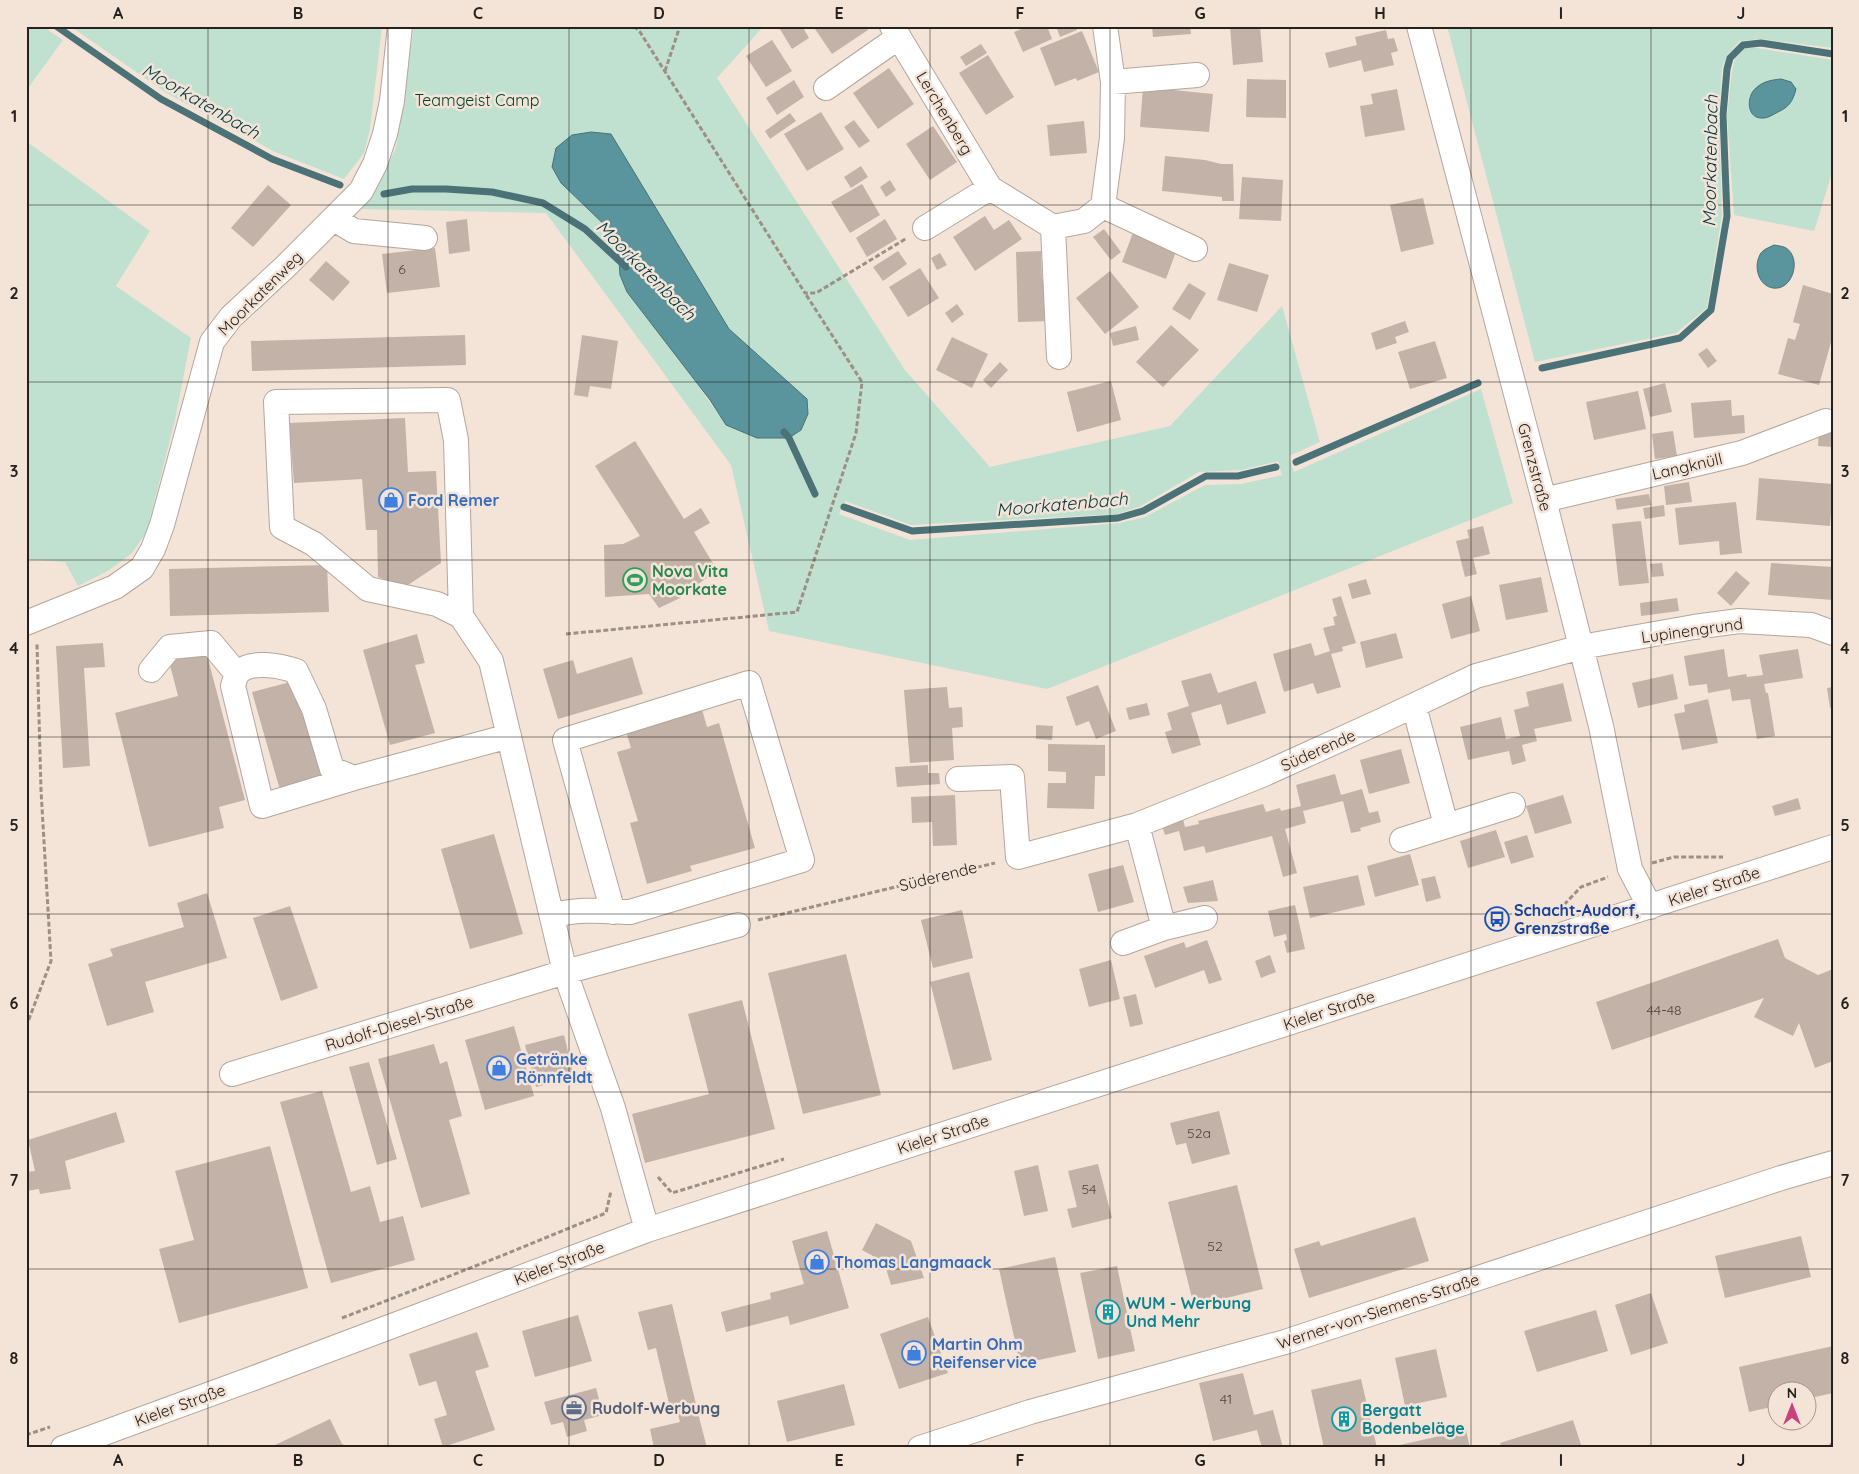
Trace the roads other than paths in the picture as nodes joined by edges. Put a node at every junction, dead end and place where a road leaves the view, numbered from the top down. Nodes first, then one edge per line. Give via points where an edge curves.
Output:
1 (400, 26) edge
2 (1105, 26) edge
3 (1419, 26) edge
4 (896, 32) edge
5 (1197, 75) dead end
6 (1114, 82) junction
7 (826, 88) dead end
8 (990, 188) junction
9 (1103, 206) junction
10 (334, 220) junction
11 (1053, 227) junction
12 (925, 228) road end
13 (425, 238) dead end
14 (1195, 249) dead end
15 (1059, 357) dead end
16 (1826, 421) dead end
17 (1544, 500) junction
18 (460, 616) junction
19 (31, 621) edge
20 (1833, 634) edge
21 (1581, 648) junction
22 (151, 670) dead end
23 (238, 674) junction
24 (1414, 706) junction
25 (509, 736) junction
26 (354, 778) junction
27 (958, 779) dead end
28 (1513, 804) dead end
29 (1137, 824) junction
30 (1446, 825) junction
31 (1402, 840) dead end
32 (1833, 847) edge
33 (1650, 906) junction
34 (613, 912) junction
35 (552, 916) junction
36 (1205, 918) dead end
37 (738, 925) road end
38 (1164, 928) junction
39 (1123, 943) dead end
40 (566, 972) junction
41 (232, 1074) dead end
42 (1833, 1163) edge
43 (647, 1230) junction
44 (63, 1448) edge
45 (920, 1448) edge

1 - 10 street, Moorkatenweg via 392,100 375,164 361,191
2 - 6 street
3 - 17 street, Grenzstraße
4 - 7 street, Lerchenberg
4 - 8 street, Lerchenberg
5 - 6 street
6 - 9 street via 1112,138
8 - 11 street, Lerchenberg
8 - 12 street
9 - 11 street via 1084,221
9 - 14 street
10 - 13 street via 354,231
10 - 19 street, Moorkatenweg via 231,317 212,342 162,526 142,568 115,587
11 - 15 street
16 - 17 street, Langknüll via 1742,454
17 - 21 street, Grenzstraße
18 - 18 street via 437,604 368,589 314,544 282,527 276,402 448,400 456,440
18 - 25 street via 491,661
20 - 21 street, Lupinengrund via 1811,625 1739,621
21 - 24 street, Süderende via 1476,676
21 - 33 street, Grenzstraße via 1601,726 1630,869
22 - 23 street via 170,647 211,643
23 - 26 street via 251,666 283,666 296,671 314,710 332,769
23 - 26 street via 233,686 262,806
24 - 29 street, Süderende via 1262,775
24 - 30 street
25 - 26 street
25 - 35 street
27 - 29 street, Süderende via 1012,777 1018,857
28 - 30 street
29 - 38 street
30 - 31 street
32 - 33 street, Kieler Straße
33 - 43 street, Kieler Straße
34 - 34 street via 630,912 802,860 749,682 566,740
34 - 35 street via 570,910
35 - 40 street
36 - 38 street
37 - 40 street, Rudolf-Diesel-Straße
38 - 39 street
40 - 41 street, Rudolf-Diesel-Straße
40 - 43 street via 613,1108
42 - 45 street, Werner-von-Siemens-Straße via 1285,1342 1030,1412
43 - 44 street, Kieler Straße

